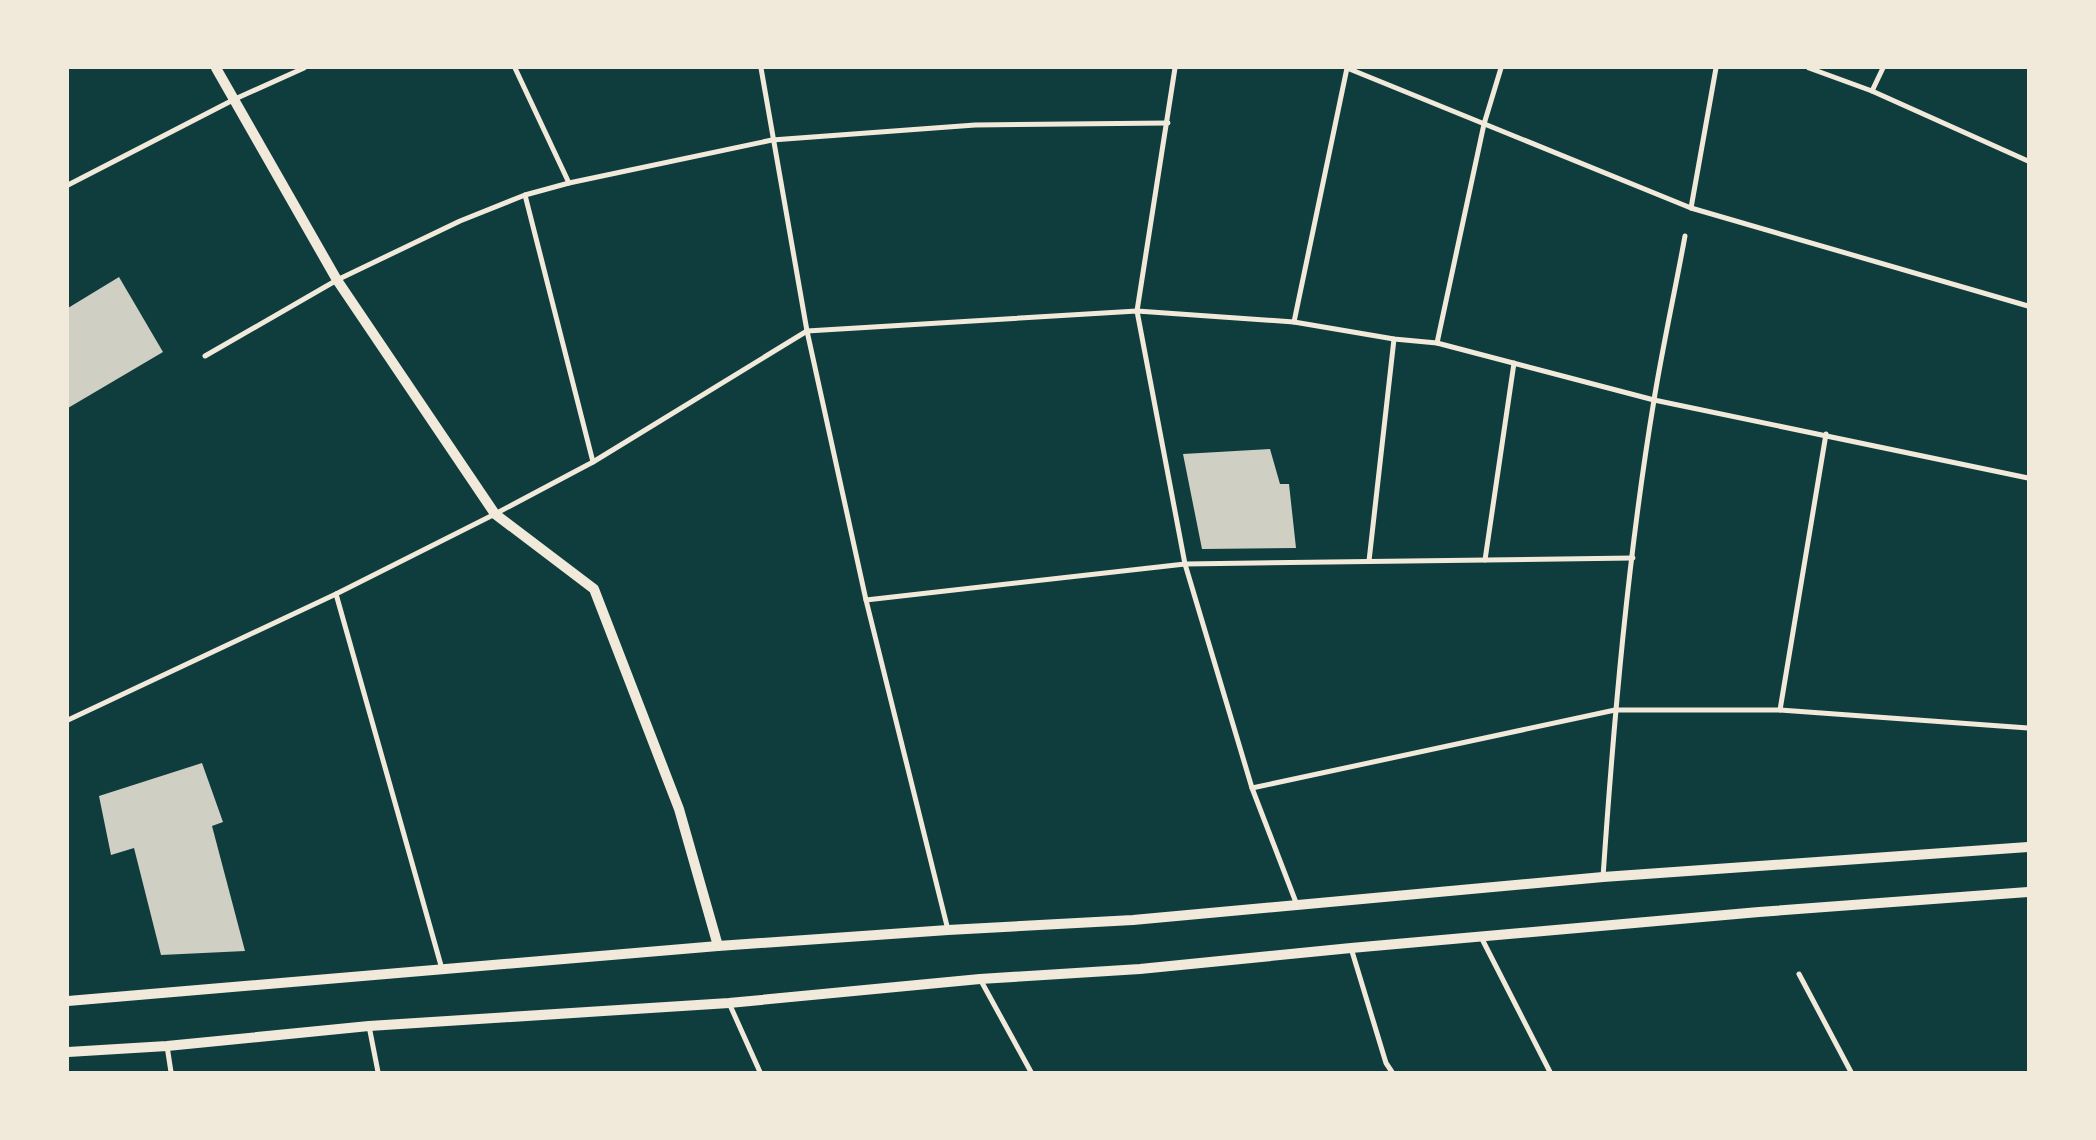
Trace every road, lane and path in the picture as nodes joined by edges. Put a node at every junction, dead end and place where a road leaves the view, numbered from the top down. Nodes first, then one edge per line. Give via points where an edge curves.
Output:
1 (216, 68) edge
2 (304, 68) edge
3 (515, 68) edge
4 (761, 68) edge
5 (1175, 68) edge
6 (1347, 68) edge
7 (1501, 68) edge
8 (1716, 68) edge
9 (1809, 68) edge
10 (1883, 68) edge
11 (1872, 92) junction
12 (235, 99) junction
13 (1168, 123) junction
14 (1484, 124) junction
15 (772, 140) junction
16 (2028, 161) edge
17 (569, 183) junction
18 (68, 185) edge
19 (525, 195) junction
20 (1690, 208) junction
21 (1685, 236) dead end
22 (337, 280) junction
23 (2028, 306) edge
24 (1137, 311) junction
25 (1294, 322) junction
26 (807, 331) junction
27 (1394, 339) junction
28 (1437, 343) junction
29 (205, 356) dead end
30 (1514, 363) junction
31 (1654, 400) junction
32 (1826, 434) junction
33 (593, 462) junction
34 (2028, 478) edge
35 (495, 514) junction
36 (1633, 558) junction
37 (1486, 560) junction
38 (1369, 561) junction
39 (1185, 564) junction
40 (336, 594) junction
41 (866, 600) junction
42 (1615, 710) junction
43 (1780, 710) junction
44 (68, 720) edge
45 (2028, 728) edge
46 (1252, 788) junction
47 (2028, 847) edge
48 (1603, 876) junction
49 (2028, 892) edge
50 (1298, 906) junction
51 (948, 930) junction
52 (1481, 936) junction
53 (718, 946) junction
54 (1351, 948) junction
55 (442, 970) junction
56 (1799, 974) dead end
57 (980, 979) junction
58 (68, 1001) edge
59 (729, 1003) junction
60 (369, 1026) junction
61 (167, 1046) junction
62 (68, 1052) edge
63 (171, 1072) edge
64 (378, 1072) edge
65 (760, 1072) edge
66 (1032, 1072) edge
67 (1392, 1072) edge
68 (1550, 1072) edge
69 (1851, 1072) edge

1 - 12 main road
2 - 12 street
3 - 17 street
4 - 15 street
5 - 13 street
6 - 14 street
6 - 25 street
7 - 14 street
8 - 20 street
9 - 11 street
10 - 11 street
11 - 16 street
12 - 18 street
12 - 22 main road
13 - 15 street via 975,125
13 - 24 street
14 - 20 street
14 - 28 street
15 - 17 street
15 - 26 street
17 - 19 street
19 - 22 street via 460,221
19 - 33 street
20 - 23 street
21 - 31 street
22 - 29 street
22 - 35 main road
24 - 25 street
24 - 26 street
24 - 39 street
25 - 27 street
26 - 33 street
26 - 41 street
27 - 28 street
27 - 38 street
28 - 30 street
30 - 31 street
30 - 37 street
31 - 32 street
31 - 36 street
32 - 34 street
32 - 43 street
33 - 35 street
35 - 40 street
35 - 53 main road via 594,589 679,808
36 - 37 street
36 - 42 street
37 - 38 street
38 - 39 street
39 - 41 street
39 - 46 street
40 - 44 street
40 - 55 street
41 - 51 street
42 - 43 street
42 - 46 street
42 - 48 street
43 - 45 street
46 - 50 street
47 - 48 main road
48 - 50 main road
49 - 52 main road
50 - 51 main road via 1133,920
51 - 53 main road
52 - 54 main road
52 - 68 street
53 - 55 main road
54 - 57 main road via 1140,969
54 - 67 street via 1386,1063
55 - 58 main road
56 - 69 street
57 - 59 main road
57 - 66 street
59 - 60 main road
59 - 65 street
60 - 61 main road
60 - 64 street
61 - 62 main road
61 - 63 street

